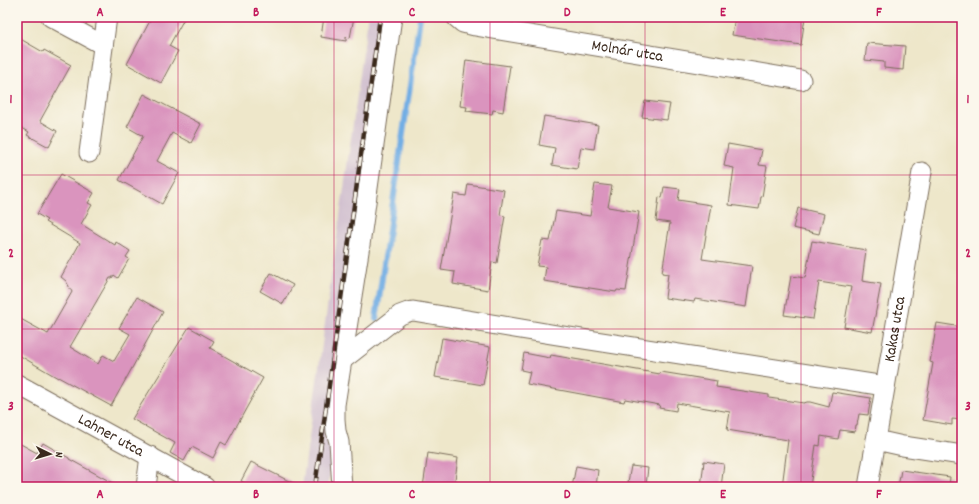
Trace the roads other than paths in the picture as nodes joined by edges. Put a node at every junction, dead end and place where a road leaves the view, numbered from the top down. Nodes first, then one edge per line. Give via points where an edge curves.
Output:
1 (51, 17) edge
2 (107, 17) edge
3 (392, 17) edge
4 (456, 17) edge
5 (103, 45) junction
6 (801, 80) dead end
7 (89, 153) dead end
8 (922, 172) dead end
9 (342, 361) junction
10 (17, 384) edge
11 (885, 386) junction
12 (876, 440) junction
13 (962, 455) edge
14 (150, 456) junction
15 (146, 487) edge
16 (205, 487) edge
17 (342, 487) edge
18 (868, 487) edge

1 - 5 street
2 - 5 street
3 - 9 street
4 - 6 street, Molnár utca via 463,23 475,26
5 - 7 street
8 - 11 street, Kakas utca
9 - 11 street via 400,315 413,311
9 - 17 street via 335,405
10 - 14 street, Lahner utca
11 - 12 street, Kakas utca
12 - 13 street
12 - 18 street, Kakas utca
14 - 15 street
14 - 16 street, Lahner utca

